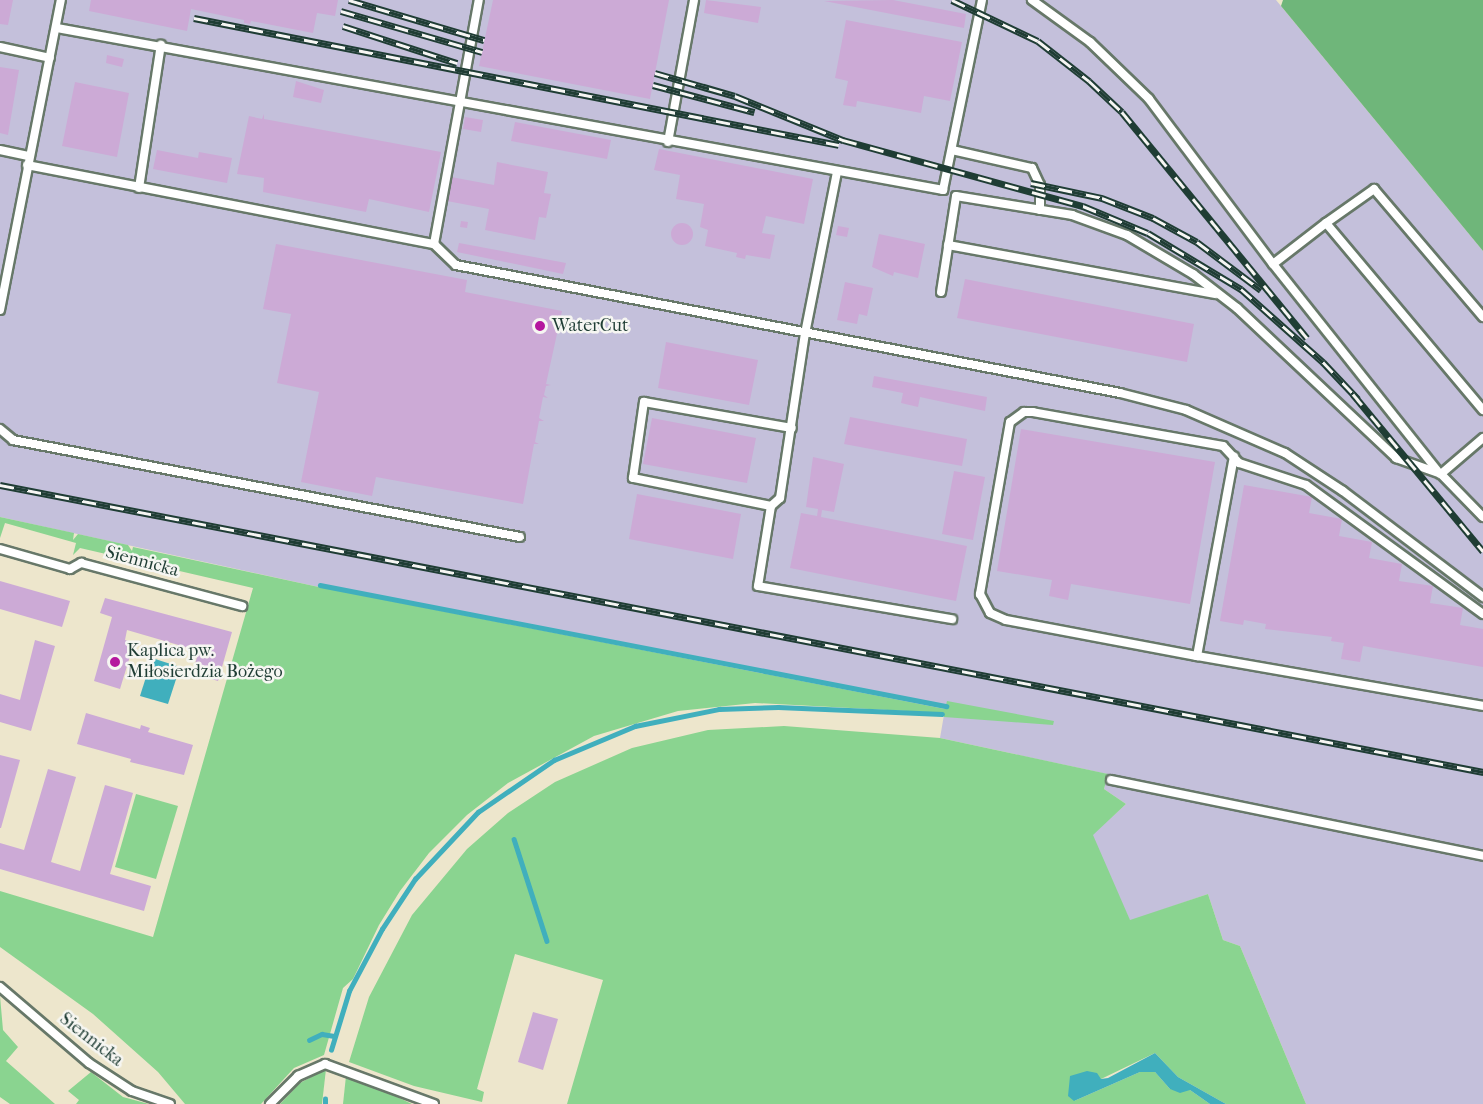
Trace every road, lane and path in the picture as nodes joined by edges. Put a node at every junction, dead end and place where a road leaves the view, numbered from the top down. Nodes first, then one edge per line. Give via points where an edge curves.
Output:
1 (62, 0) edge
2 (479, 0) edge
3 (694, 0) edge
4 (982, 0) edge
5 (1032, 0) edge
6 (57, 28) junction
7 (161, 45) junction
8 (0, 47) edge
9 (50, 58) junction
10 (459, 101) junction
11 (668, 142) junction
12 (0, 150) edge
13 (952, 150) junction
14 (28, 161) junction
15 (837, 172) junction
16 (140, 188) junction
17 (1040, 210) junction
18 (1326, 223) junction
19 (434, 244) junction
20 (948, 245) junction
21 (1273, 264) junction
22 (941, 292) dead end
23 (1219, 294) junction
24 (0, 310) edge
25 (1483, 317) edge
26 (805, 333) junction
27 (1483, 410) edge
28 (792, 428) junction
29 (0, 429) edge
30 (1483, 438) edge
31 (1234, 456) junction
32 (1441, 474) junction
33 (771, 507) junction
34 (1483, 517) edge
35 (520, 537) dead end
36 (0, 549) edge
37 (1483, 597) edge
38 (242, 606) dead end
39 (1483, 614) edge
40 (952, 619) dead end
41 (1197, 656) junction
42 (1483, 706) edge
43 (1110, 780) dead end
44 (1483, 856) edge
45 (0, 987) edge
46 (170, 1104) edge
47 (270, 1104) edge
48 (434, 1104) edge

1 - 6 lane
2 - 10 lane
3 - 11 lane
4 - 13 lane
5 - 21 lane via 1090,42 1149,99
6 - 7 lane
6 - 9 lane
7 - 10 lane
7 - 16 lane
8 - 9 lane
9 - 14 lane
10 - 11 lane
10 - 19 lane
11 - 15 lane
12 - 14 lane
13 - 15 lane via 943,190
13 - 17 lane via 1032,168 1040,184
14 - 16 lane
14 - 24 lane
15 - 26 lane
16 - 19 lane
17 - 20 lane via 956,196
17 - 23 lane via 1072,215 1127,234
18 - 21 lane
18 - 25 lane via 1374,189
18 - 27 lane
19 - 26 lane via 456,265
20 - 22 lane
20 - 23 lane
21 - 32 lane
23 - 32 lane via 1396,458
26 - 28 lane
26 - 37 lane via 1120,393 1186,410 1238,430 1285,453 1343,491
28 - 33 lane via 780,498
28 - 33 lane via 644,402 633,478
29 - 35 lane via 13,440
30 - 32 lane
31 - 39 lane via 1250,468 1306,485
31 - 41 lane
31 - 41 lane via 1224,446 1033,412 1024,412 1010,422 980,594 990,613 1006,620
32 - 34 lane
33 - 40 lane via 758,585
36 - 38 lane, Siennicka via 70,570 81,563
41 - 42 lane
43 - 44 lane
45 - 46 lane, Siennicka via 89,1063 132,1091
47 - 48 lane via 305,1071 325,1064

